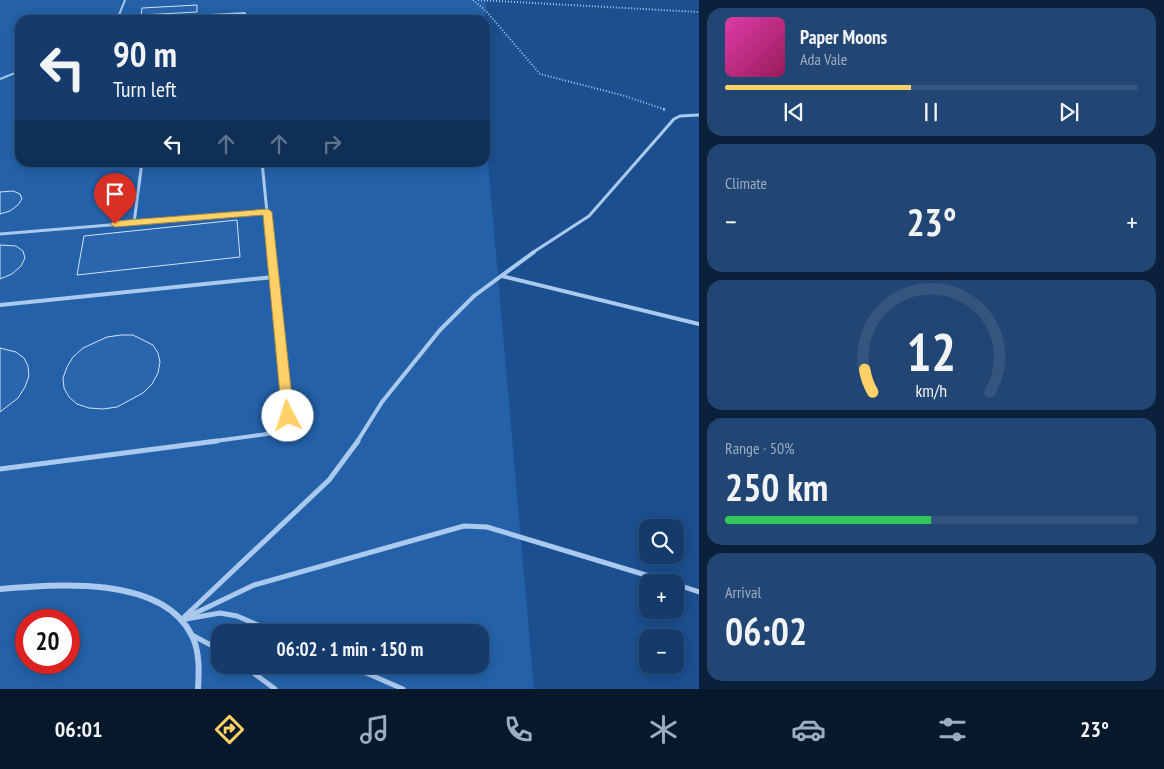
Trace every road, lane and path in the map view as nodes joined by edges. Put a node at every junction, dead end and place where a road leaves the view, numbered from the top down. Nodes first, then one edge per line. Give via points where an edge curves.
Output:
1 (125, 0) edge
2 (473, 0) edge
3 (478, 0) edge
4 (699, 12) edge
5 (118, 15) edge
6 (211, 15) edge
7 (245, 15) edge
8 (489, 15) edge
9 (490, 16) edge
10 (15, 72) edge
11 (0, 79) edge
12 (680, 116) junction
13 (699, 116) edge
14 (141, 167) edge
15 (263, 167) edge
16 (268, 212) junction
17 (134, 222) junction
18 (0, 234) edge
19 (501, 276) junction
20 (274, 277) junction
21 (0, 305) edge
22 (699, 324) edge
23 (0, 469) edge
24 (643, 574) edge
25 (684, 587) edge
26 (0, 588) edge
27 (699, 592) edge
28 (181, 620) junction
29 (256, 624) edge
30 (192, 635) junction
31 (211, 645) edge
32 (256, 674) edge
33 (369, 674) edge
34 (198, 689) edge
35 (275, 689) edge
36 (403, 689) edge

1 - 5 lane
2 - 8 path
3 - 4 path
6 - 7 lane
9 - 12 path via 540,74 625,96
10 - 11 lane
12 - 13 lane
12 - 19 lane via 589,216
14 - 17 lane
15 - 16 lane
16 - 17 lane
16 - 20 lane
17 - 18 lane
19 - 22 lane
19 - 28 lane via 474,296 440,330 382,402 329,480
20 - 21 lane
20 - 23 lane via 288,416 281,429 267,434
24 - 28 lane via 487,527 464,526 254,585
25 - 27 lane
26 - 28 street via 90,585 146,597 166,607
28 - 29 lane via 220,613
28 - 30 street
30 - 31 lane
30 - 34 street via 199,663
32 - 35 lane
33 - 36 lane

